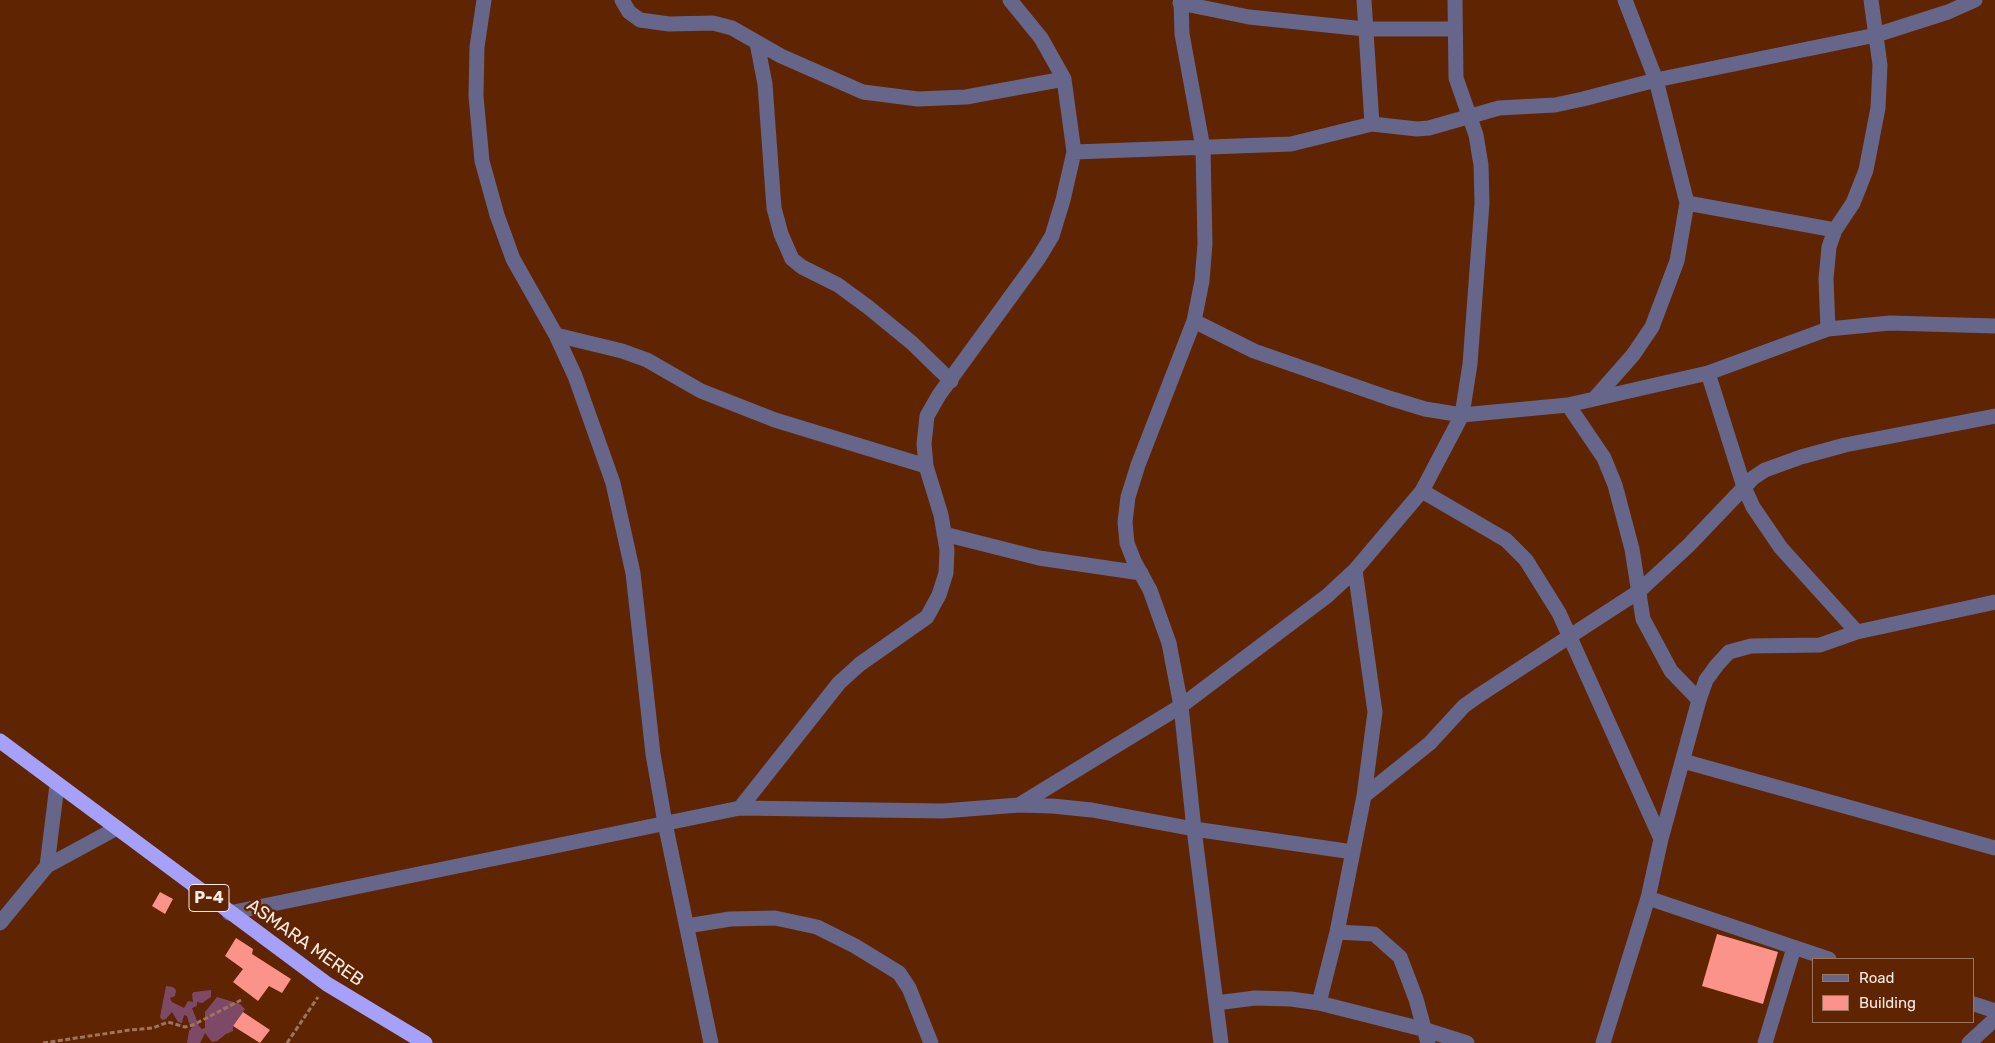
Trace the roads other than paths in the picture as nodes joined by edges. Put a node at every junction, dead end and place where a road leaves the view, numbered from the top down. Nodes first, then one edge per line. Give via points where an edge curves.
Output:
1 (484, 0) edge
2 (622, 0) edge
3 (1010, 0) edge
4 (1364, 0) edge
5 (1455, 0) edge
6 (1625, 0) edge
7 (1871, 0) edge
8 (1975, 0) edge
9 (1181, 2) edge
10 (1365, 29) junction
11 (1454, 30) junction
12 (1876, 35) junction
13 (757, 43) junction
14 (1064, 79) junction
15 (1656, 80) junction
16 (1468, 115) junction
17 (1372, 124) junction
18 (1203, 148) junction
19 (1074, 152) junction
20 (1686, 203) junction
21 (1835, 230) junction
22 (1194, 321) junction
23 (1995, 326) edge
24 (1828, 329) junction
25 (556, 336) junction
26 (1708, 373) junction
27 (950, 381) junction
28 (1595, 399) junction
29 (1568, 405) junction
30 (1462, 415) junction
31 (1995, 416) edge
32 (926, 466) junction
33 (1744, 487) junction
34 (1422, 491) junction
35 (944, 534) junction
36 (1355, 570) junction
37 (1141, 573) junction
38 (1638, 592) junction
39 (1995, 602) edge
40 (1857, 632) junction
41 (1569, 635) junction
42 (1699, 700) junction
43 (1181, 706) junction
44 (0, 741) edge
45 (1682, 761) junction
46 (57, 785) junction
47 (1364, 796) junction
48 (1019, 805) junction
49 (740, 808) junction
50 (665, 823) junction
51 (117, 828) junction
52 (1194, 829) junction
53 (1661, 839) junction
54 (1995, 848) edge
55 (1353, 852) junction
56 (47, 866) junction
57 (1648, 898) junction
58 (229, 913) junction
59 (0, 923) edge
60 (687, 926) junction
61 (1337, 932) junction
62 (1794, 948) junction
63 (1827, 958) edge
64 (1216, 1003) junction
65 (1319, 1003) junction
66 (1975, 1004) edge
67 (1995, 1011) edge
68 (1995, 1019) edge
69 (1427, 1037) edge
70 (425, 1043) edge
71 (711, 1043) edge
72 (931, 1043) edge
73 (1221, 1043) edge
74 (1467, 1043) edge
75 (1604, 1043) edge
76 (1764, 1043) edge
77 (1969, 1043) edge

1 - 25 street via 477,47 476,96 482,161 513,259
2 - 13 street via 629,12 640,20 668,24 713,23 732,28
3 - 14 street via 1042,38
4 - 10 street
5 - 11 street
6 - 15 street
7 - 12 street
8 - 12 street
9 - 10 street via 1249,17
9 - 18 street via 1182,34
10 - 11 street
10 - 17 street
11 - 16 street via 1456,78
12 - 15 street
12 - 21 street via 1880,65 1874,130 1859,188
13 - 14 street via 863,92 918,99 966,97
13 - 27 street via 765,84 774,208 792,259 868,306
14 - 19 street
15 - 16 street via 1556,104 1499,108
15 - 20 street
16 - 17 street via 1429,128
16 - 30 street via 1476,135 1481,165 1482,203 1470,364
17 - 18 street via 1291,144
18 - 19 street
18 - 22 street via 1205,244
19 - 27 street via 1052,236
20 - 21 street
20 - 28 street via 1677,261 1652,327
21 - 24 street via 1829,247 1826,279
22 - 30 street via 1254,351 1389,398 1425,409
22 - 37 street via 1128,497 1127,543
23 - 24 street via 1890,323
24 - 26 street
25 - 32 street via 622,351 647,360 701,391 766,416
25 - 50 street via 601,446 621,517 633,573 653,754
26 - 28 street
26 - 33 street
27 - 32 street via 927,416
28 - 29 street
29 - 30 street
29 - 38 street via 1604,458 1616,484 1632,548
30 - 34 street
31 - 33 street via 1800,457 1765,470
32 - 35 street
33 - 38 street via 1688,546
33 - 40 street via 1753,507 1782,548
34 - 36 street
34 - 41 street via 1506,540 1531,568
35 - 37 street via 1039,558
35 - 49 street via 946,573 927,617 860,664 839,683
36 - 43 street via 1328,596
36 - 47 street via 1375,712
37 - 43 street via 1168,643
38 - 41 street
38 - 42 street via 1643,619 1671,671
39 - 40 street
40 - 42 street via 1820,645 1751,646 1730,652 1706,680
41 - 47 street via 1464,706 1430,743
41 - 53 street
42 - 45 street
43 - 48 street
43 - 52 street
44 - 46 highway, ASMARA MEREB / P-4
45 - 53 street
45 - 54 street
46 - 51 highway, ASMARA MEREB / P-4
46 - 56 street
47 - 55 street
48 - 49 street via 943,811
48 - 52 street via 1092,810
49 - 50 street
50 - 58 street
50 - 60 street
51 - 56 street
51 - 58 highway, ASMARA MEREB / P-4
52 - 55 street
52 - 64 street
53 - 57 street
55 - 61 street
56 - 59 street
57 - 62 street
57 - 75 street
58 - 70 highway, ASMARA MEREB / P-4 via 327,984
60 - 71 street
60 - 72 street via 775,918 817,927 899,973 909,988
61 - 65 street
61 - 69 street via 1374,934 1400,957
62 - 63 street
62 - 76 street
64 - 65 street via 1255,998
64 - 73 street
65 - 69 street
66 - 67 street
68 - 77 street
69 - 74 street

